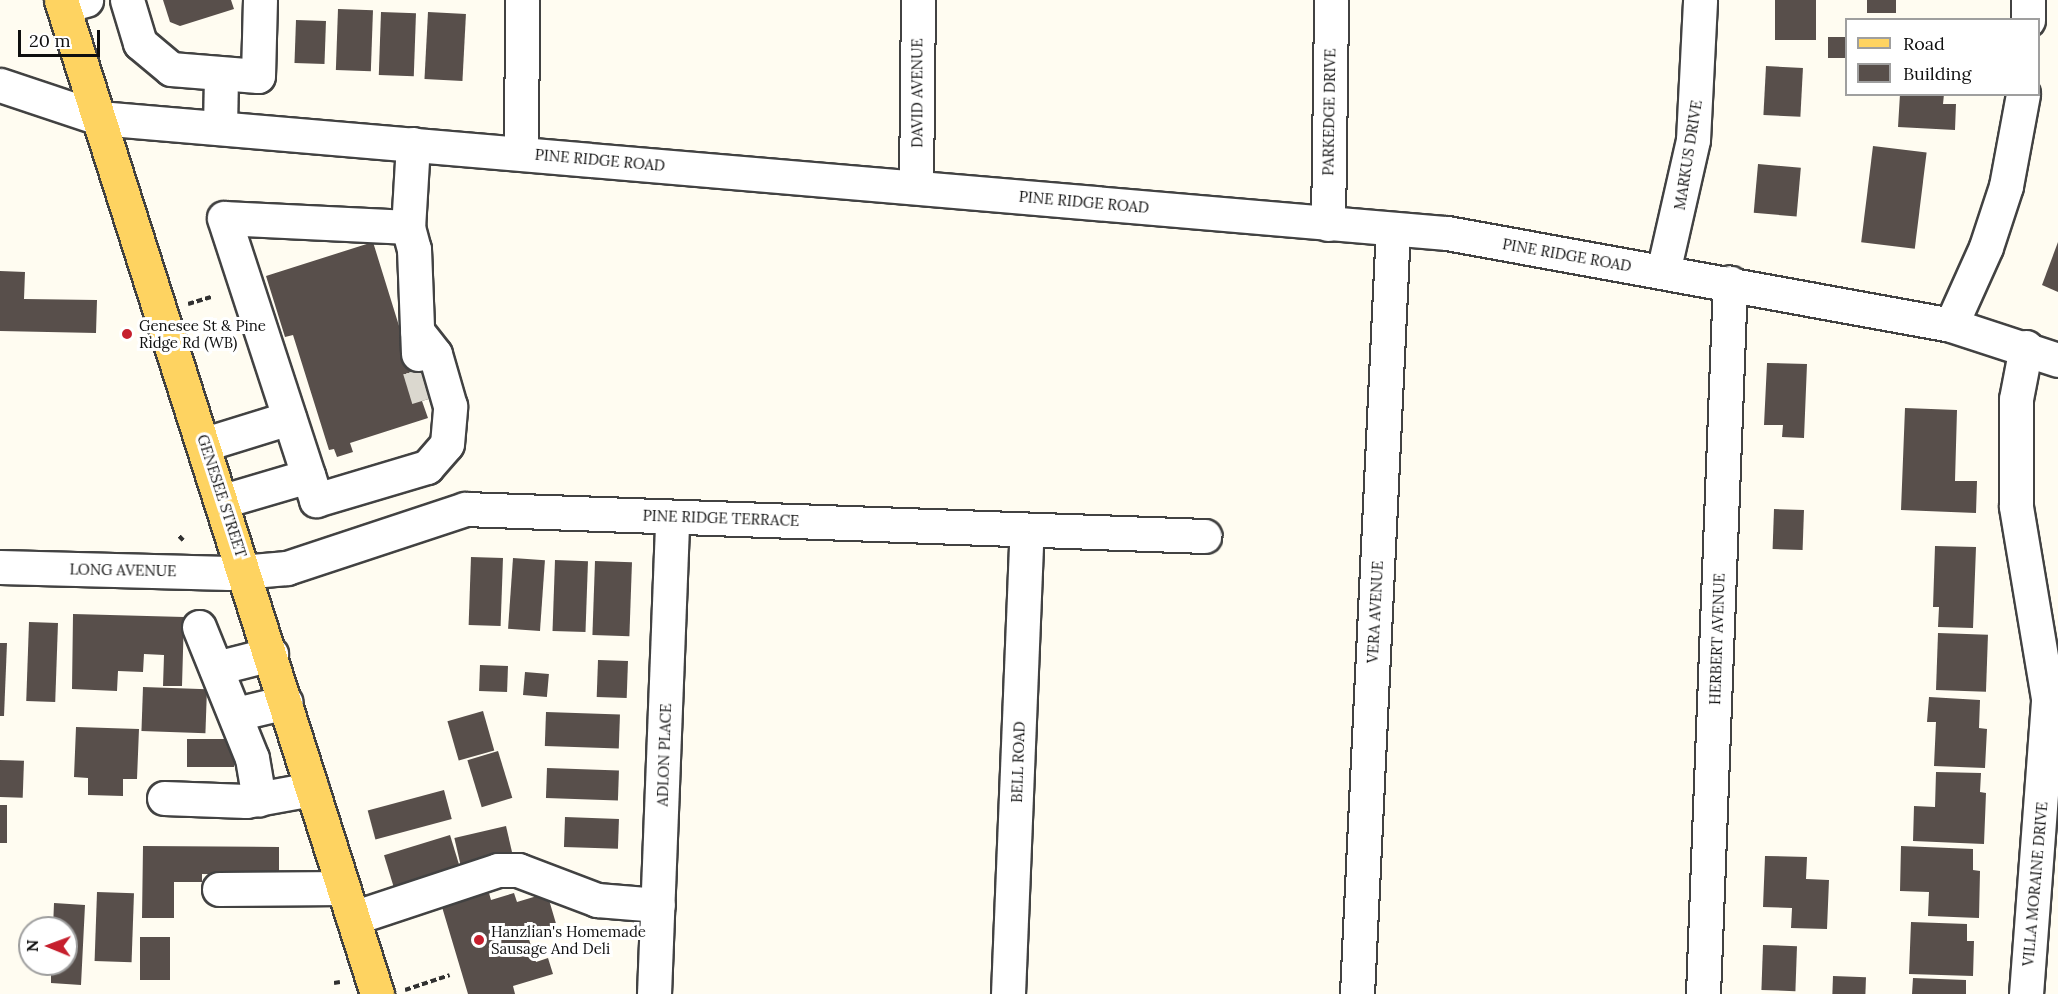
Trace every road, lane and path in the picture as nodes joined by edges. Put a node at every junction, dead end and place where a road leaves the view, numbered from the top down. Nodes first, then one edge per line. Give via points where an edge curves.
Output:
1 (127, 0) edge
2 (260, 0) edge
3 (522, 0) edge
4 (918, 0) edge
5 (1331, 0) edge
6 (1700, 0) edge
7 (2028, 0) edge
8 (70, 2) edge
9 (2028, 18) edge
10 (221, 74) junction
11 (0, 85) edge
12 (2023, 96) edge
13 (99, 118) junction
14 (220, 128) junction
15 (413, 144) junction
16 (521, 153) junction
17 (916, 187) junction
18 (1328, 224) junction
19 (408, 227) junction
20 (1393, 229) junction
21 (1663, 272) junction
22 (1730, 283) junction
23 (211, 297) dead end
24 (194, 302) dead end
25 (1951, 325) junction
26 (417, 331) junction
27 (2026, 347) junction
28 (2058, 360) edge
29 (289, 418) junction
30 (450, 424) junction
31 (205, 444) junction
32 (308, 476) junction
33 (223, 501) junction
34 (672, 517) junction
35 (1027, 530) junction
36 (179, 536) dead end
37 (1205, 536) dead end
38 (183, 540) dead end
39 (0, 567) edge
40 (246, 572) junction
41 (199, 627) dead end
42 (271, 654) junction
43 (216, 668) junction
44 (286, 702) junction
45 (236, 714) junction
46 (2053, 738) edge
47 (312, 789) junction
48 (164, 798) dead end
49 (259, 799) junction
50 (219, 889) dead end
51 (348, 903) junction
52 (658, 905) junction
53 (450, 975) dead end
54 (340, 982) dead end
55 (334, 983) dead end
56 (392, 992) edge
57 (654, 994) edge
58 (1008, 994) edge
59 (1357, 994) edge
60 (1703, 994) edge
61 (2026, 994) edge

1 - 10 street via 140,43 171,69
2 - 10 street via 258,76
3 - 16 street
4 - 17 street, DAVID AVENUE
5 - 18 street, PARKEDGE DRIVE
6 - 21 street, MARKUS DRIVE via 1693,141
7 - 9 street
8 - 13 main road, GENESEE STREET
10 - 14 street
11 - 13 street, PINE RIDGE ROAD
12 - 25 street via 2006,186 1986,247
13 - 14 street, PINE RIDGE ROAD
13 - 31 main road, GENESEE STREET
14 - 15 street, PINE RIDGE ROAD
15 - 16 street, PINE RIDGE ROAD
15 - 19 street
16 - 17 street, PINE RIDGE ROAD
17 - 18 street, PINE RIDGE ROAD
18 - 20 street, PINE RIDGE ROAD
19 - 26 street
19 - 29 street via 224,218
20 - 21 street, PINE RIDGE ROAD via 1447,233
20 - 59 street, VERA AVENUE
21 - 22 street, PINE RIDGE ROAD
22 - 25 street, PINE RIDGE ROAD
22 - 60 street, HERBERT AVENUE
23 - 24 path
25 - 27 street, PINE RIDGE ROAD
26 - 30 street via 435,354
26 - 30 street via 423,384
27 - 28 street, PINE RIDGE ROAD
27 - 46 street, VILLA MORAINE DRIVE via 2016,399 2016,506 2043,647
29 - 31 street
29 - 32 street
30 - 32 street via 447,444 427,467 316,500
31 - 33 main road, GENESEE STREET
32 - 33 street
33 - 40 main road, GENESEE STREET
34 - 35 street, PINE RIDGE TERRACE
34 - 40 street, PINE RIDGE TERRACE via 465,509 287,568
34 - 52 street, ADLON PLACE
35 - 37 street, PINE RIDGE TERRACE
35 - 58 street, BELL ROAD
36 - 38 path
39 - 40 street, LONG AVENUE
40 - 42 main road, GENESEE STREET
41 - 43 street
42 - 43 street
42 - 44 main road, GENESEE STREET
43 - 45 street
44 - 45 street
44 - 47 main road, GENESEE STREET
45 - 49 street
46 - 61 street, VILLA MORAINE DRIVE
47 - 49 street
47 - 51 main road, GENESEE STREET
48 - 49 street
50 - 51 street
51 - 52 street via 498,870 518,870 597,900
51 - 56 main road, GENESEE STREET
52 - 57 street, ADLON PLACE
53 - 56 path
54 - 55 path

